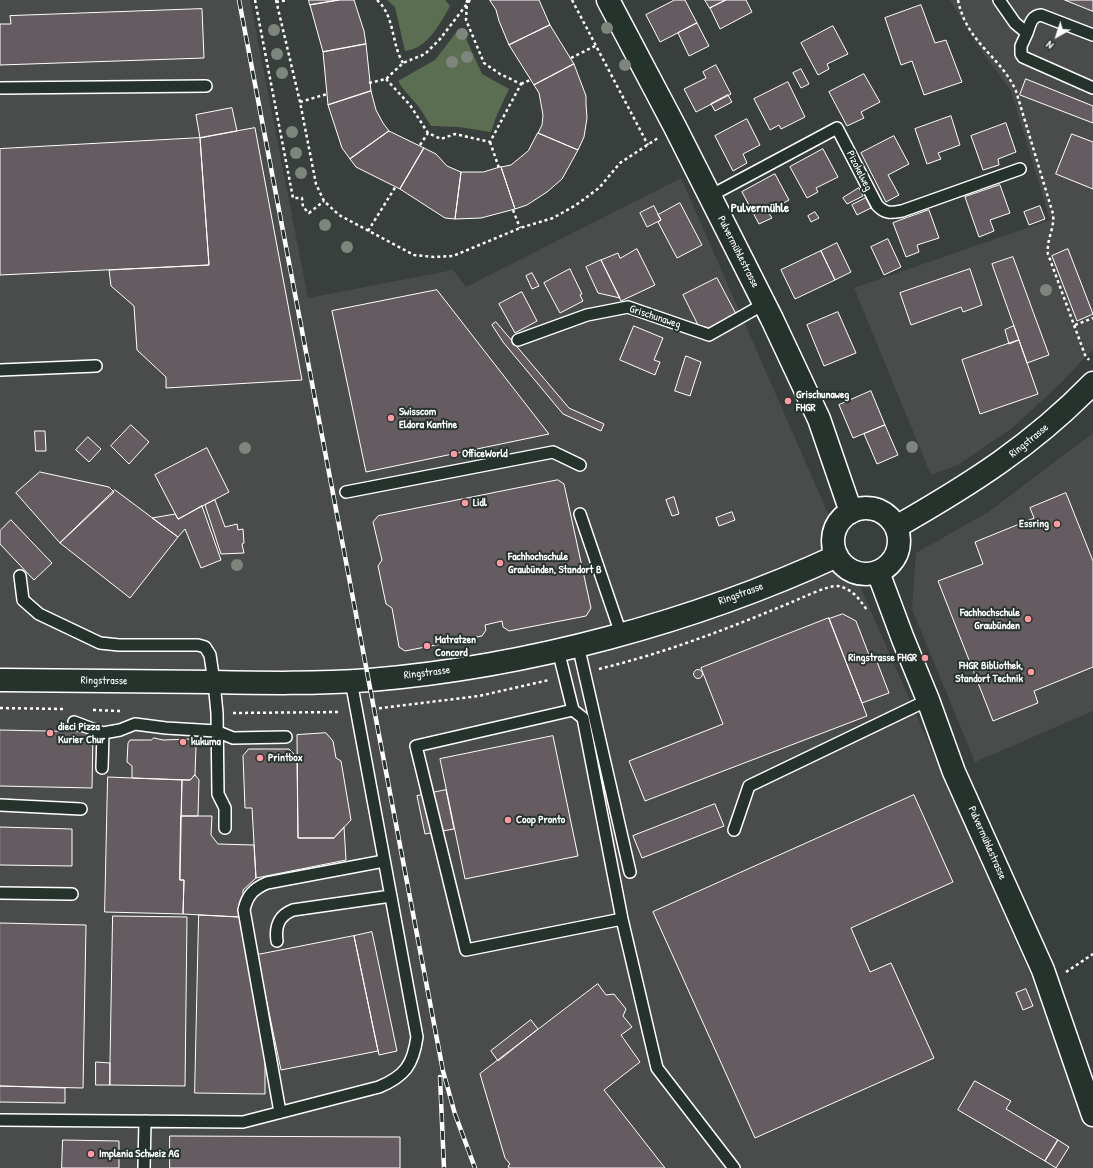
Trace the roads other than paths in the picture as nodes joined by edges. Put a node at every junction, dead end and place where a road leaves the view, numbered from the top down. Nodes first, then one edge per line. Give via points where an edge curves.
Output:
1 (608, 0) edge
2 (999, 0) edge
3 (1026, 33) junction
4 (1093, 34) edge
5 (206, 86) dead end
6 (0, 88) edge
7 (1093, 88) edge
8 (1020, 169) dead end
9 (710, 196) junction
10 (764, 304) junction
11 (518, 340) dead end
12 (96, 366) dead end
13 (0, 370) edge
14 (1093, 383) edge
15 (580, 465) dead end
16 (346, 492) dead end
17 (851, 512) junction
18 (580, 514) dead end
19 (896, 527) junction
20 (837, 556) junction
21 (878, 572) junction
22 (20, 576) dead end
23 (621, 634) junction
24 (568, 647) junction
25 (0, 680) edge
26 (351, 681) junction
27 (214, 682) junction
28 (928, 700) junction
29 (573, 710) junction
30 (74, 722) dead end
31 (216, 731) junction
32 (103, 733) junction
33 (286, 737) dead end
34 (102, 768) dead end
35 (0, 805) edge
36 (81, 809) dead end
37 (225, 828) dead end
38 (734, 830) dead end
39 (384, 861) junction
40 (630, 872) dead end
41 (0, 893) edge
42 (72, 894) dead end
43 (391, 896) junction
44 (622, 919) junction
45 (277, 941) dead end
46 (280, 1112) junction
47 (1093, 1115) edge
48 (0, 1120) edge
49 (145, 1121) junction
50 (144, 1168) edge
51 (734, 1168) edge

1 - 9 main road, Pulvermühlestrasse
2 - 3 lane via 1015,23
3 - 4 lane via 1031,21 1041,15
3 - 7 lane via 1021,46 1023,57
5 - 6 lane
8 - 9 lane, Pizokelweg via 902,211 883,212 837,128
9 - 10 main road, Pulvermühlestrasse
10 - 11 lane, Grischunaweg via 709,335 628,307 587,315
10 - 17 main road, Pulvermühlestrasse via 818,419
12 - 13 lane
14 - 19 main road, Ringstrasse via 1020,450 957,492
15 - 16 lane via 553,452
17 - 19 main road via 868,508 877,510 888,517
17 - 20 main road via 843,518 834,536
18 - 23 lane
19 - 21 main road via 899,538 897,554 887,567
20 - 21 main road via 846,566 859,573
20 - 23 main road, Ringstrasse via 736,596
21 - 28 main road, Pulvermühlestrasse via 902,639
22 - 27 lane via 23,600 38,614 100,643 119,646 198,645 204,648 210,655
23 - 24 main road, Ringstrasse
24 - 26 main road, Ringstrasse via 471,668
24 - 29 lane
24 - 40 lane
25 - 27 main road, Ringstrasse
26 - 27 main road, Ringstrasse via 281,684
26 - 39 lane
27 - 31 lane
28 - 38 lane via 749,786
28 - 47 main road, Pulvermühlestrasse via 954,772 1043,970
29 - 44 lane via 583,718
29 - 44 lane via 416,746 466,950
30 - 32 lane
31 - 32 lane via 135,724
31 - 33 lane via 233,738
31 - 37 lane via 218,794 225,808
32 - 34 lane
35 - 36 lane
39 - 43 lane
39 - 46 lane via 267,883 251,893 246,901 245,915
41 - 42 lane
43 - 45 lane via 293,910 286,913 278,922
43 - 46 lane via 417,1037 415,1054 407,1069 395,1080 379,1087
44 - 51 lane via 657,1068
46 - 49 lane via 243,1122
48 - 49 lane
49 - 50 lane

